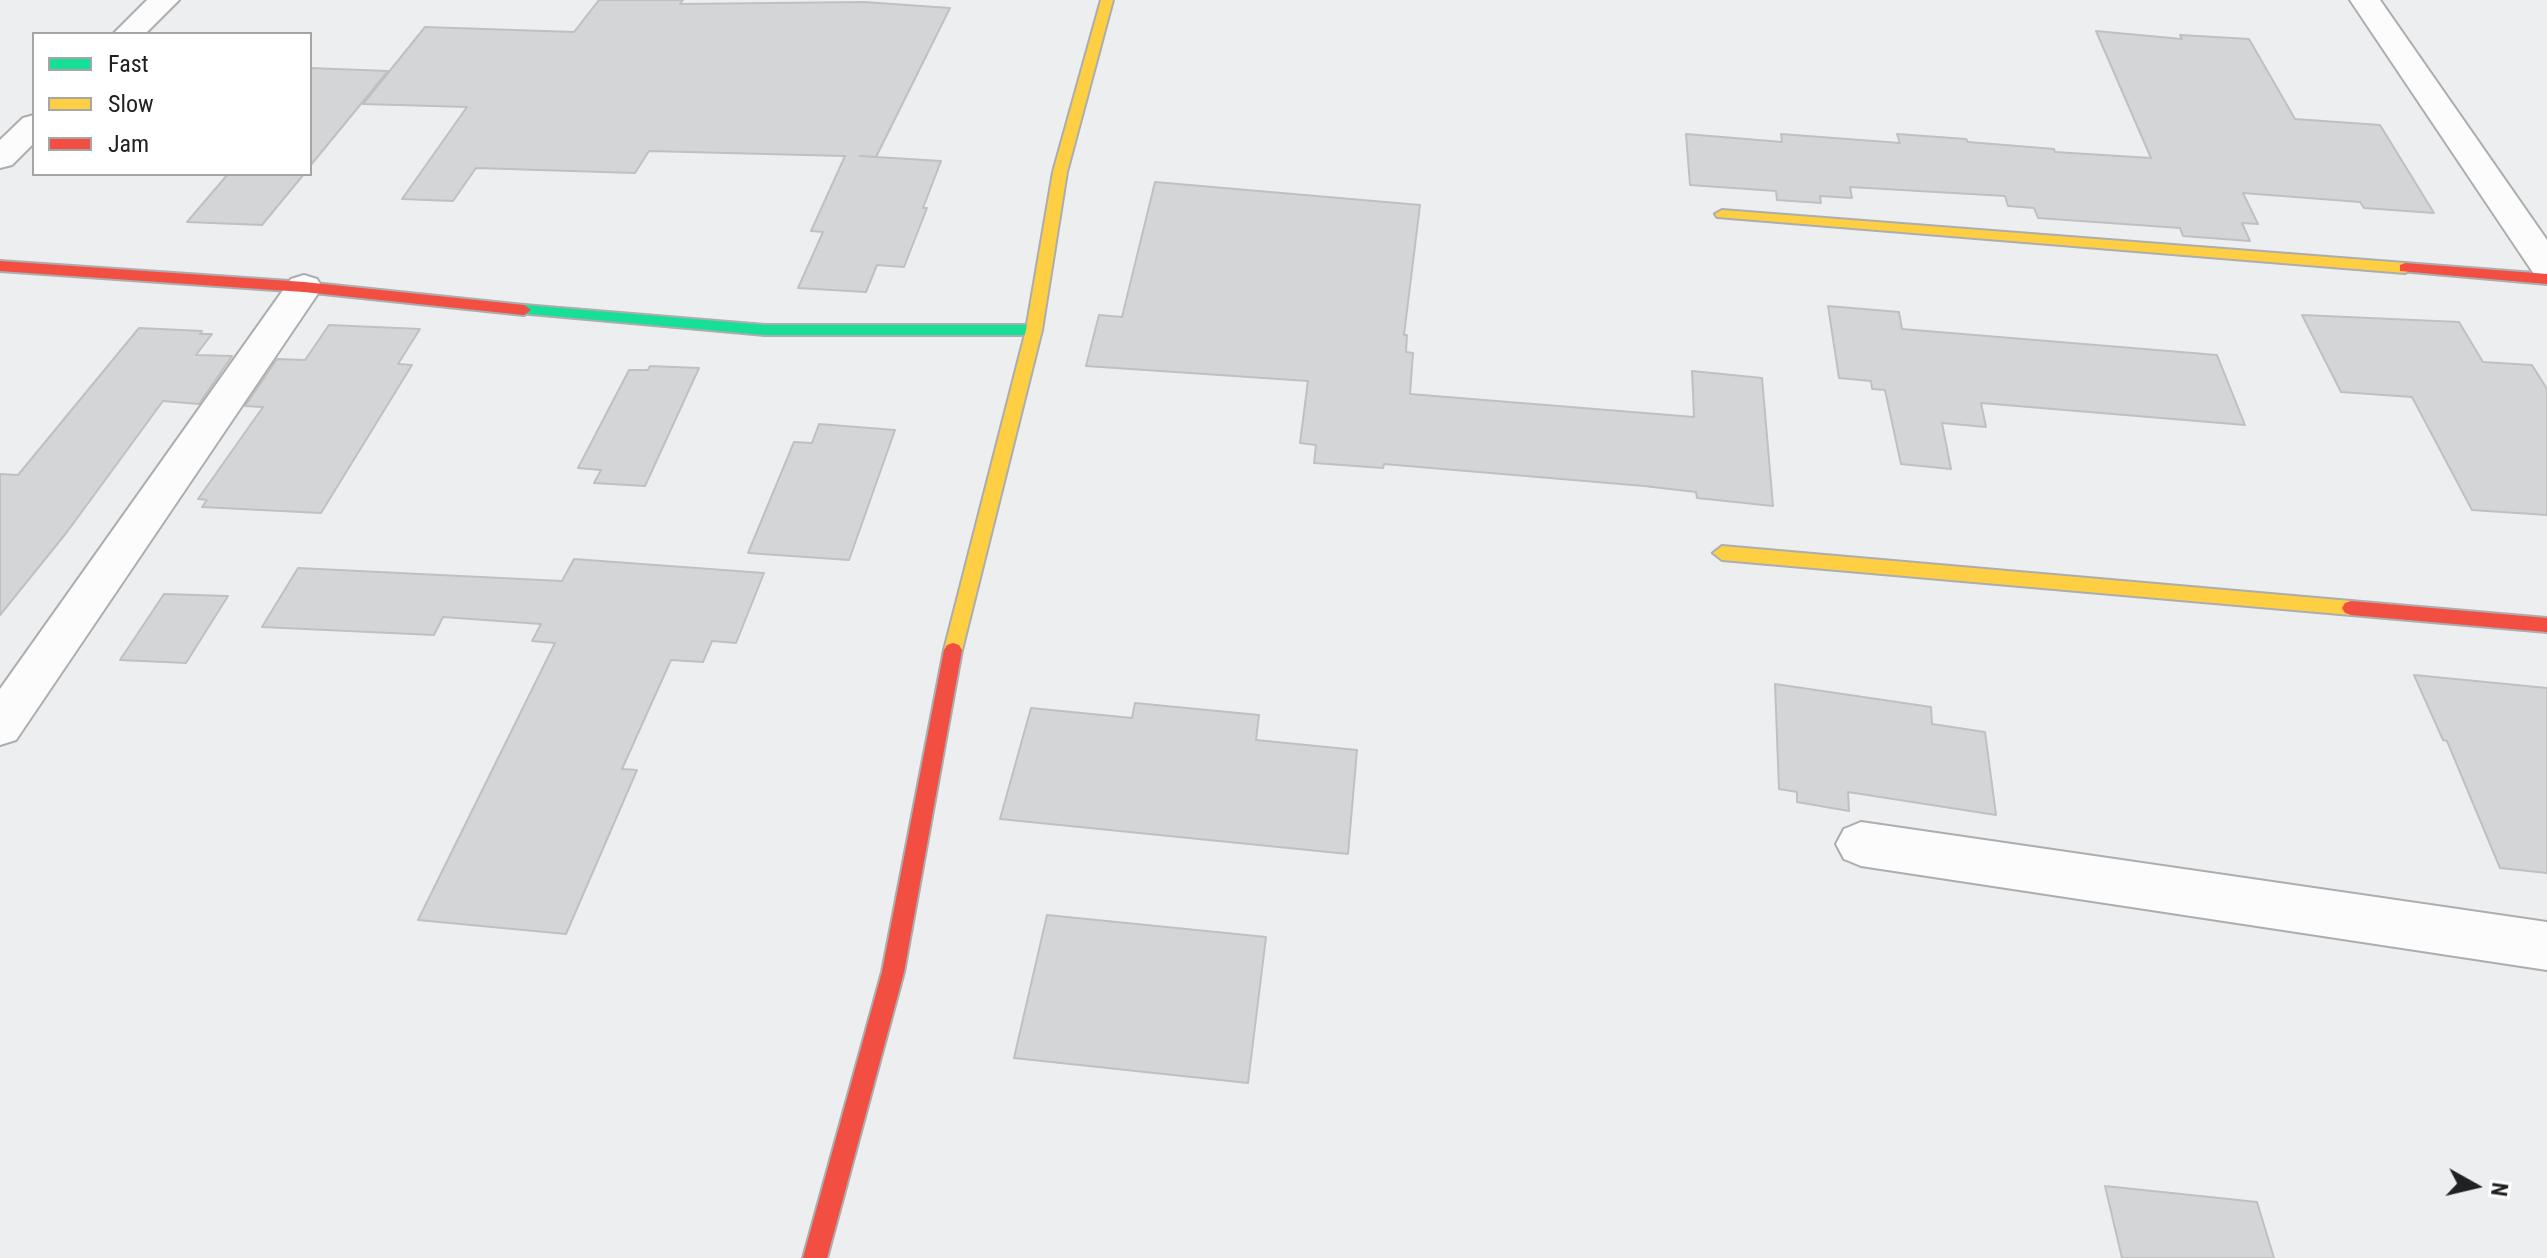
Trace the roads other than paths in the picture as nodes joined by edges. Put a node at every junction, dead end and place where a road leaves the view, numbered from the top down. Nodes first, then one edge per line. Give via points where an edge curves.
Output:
1 (164, 0) edge
2 (1107, 0) edge
3 (2365, 0) edge
4 (130, 32) edge
5 (32, 127) edge
6 (0, 158) edge
7 (1722, 214) dead end
8 (0, 266) edge
9 (2547, 266) edge
10 (2547, 279) edge
11 (304, 287) junction
12 (1034, 330) junction
13 (1722, 553) dead end
14 (2547, 625) edge
15 (0, 726) edge
16 (1861, 844) dead end
17 (2547, 946) edge
18 (815, 1258) edge

1 - 4 street
2 - 12 street via 1060,172
3 - 9 street
5 - 6 street
7 - 10 street
8 - 11 street
11 - 12 street via 765,330
11 - 15 street
12 - 18 street via 952,655 893,972
13 - 14 street
16 - 17 street

